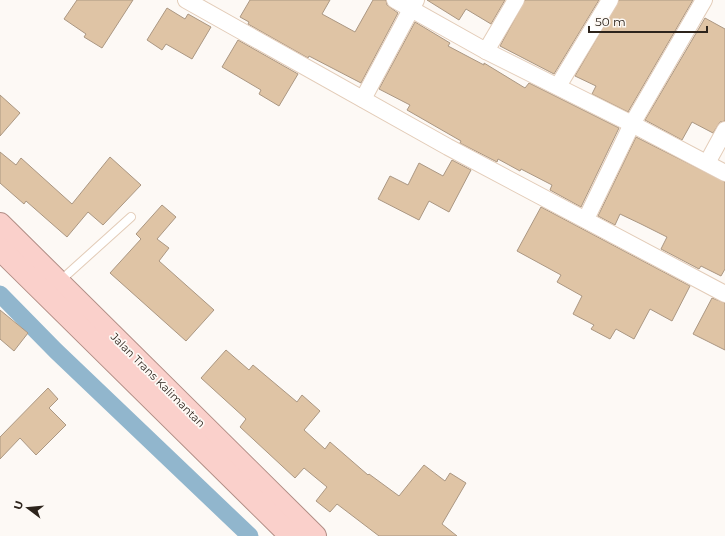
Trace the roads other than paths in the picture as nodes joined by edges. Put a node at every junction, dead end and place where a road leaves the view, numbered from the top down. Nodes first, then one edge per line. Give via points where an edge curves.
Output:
1 (186, 0) edge
2 (395, 0) edge
3 (516, 0) edge
4 (610, 0) edge
5 (704, 0) edge
6 (413, 4) edge
7 (486, 51) junction
8 (558, 86) junction
9 (363, 98) junction
10 (632, 124) junction
11 (725, 130) edge
12 (708, 163) junction
13 (725, 173) edge
14 (130, 217) dead end
15 (586, 219) junction
16 (0, 224) edge
17 (0, 249) edge
18 (60, 282) junction
19 (725, 294) edge
20 (291, 536) edge
21 (315, 536) edge

1 - 9 street
2 - 6 street
3 - 7 street
4 - 8 street
5 - 10 street
6 - 7 street
6 - 9 street
7 - 8 street
8 - 10 street
9 - 15 street via 448,147
10 - 12 street
10 - 15 street
11 - 12 street
12 - 13 street
14 - 18 lane
15 - 19 street
16 - 18 highway, Jalan Trans Kalimantan
17 - 20 highway, Jalan Trans Kalimantan
18 - 21 highway, Jalan Trans Kalimantan

